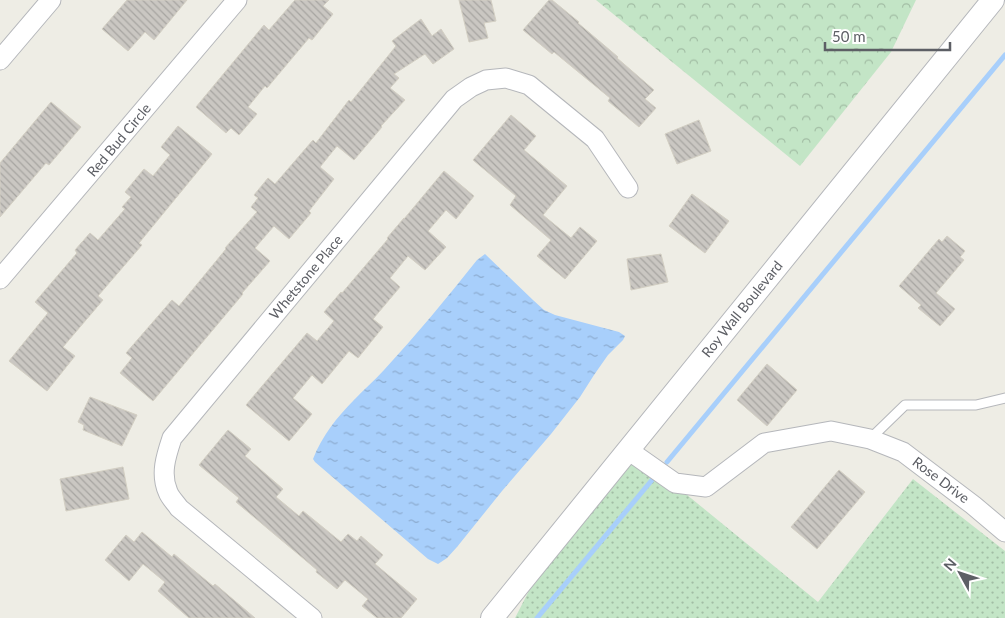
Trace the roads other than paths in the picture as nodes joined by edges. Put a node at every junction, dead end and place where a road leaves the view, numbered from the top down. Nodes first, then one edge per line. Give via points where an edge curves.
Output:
1 (51, 0) edge
2 (237, 0) edge
3 (993, 0) edge
4 (0, 60) edge
5 (628, 188) dead end
6 (0, 279) edge
7 (1005, 398) edge
8 (870, 439) junction
9 (628, 450) junction
10 (1005, 532) edge
11 (312, 618) edge
12 (492, 618) edge

1 - 4 street
2 - 6 street, Red Bud Circle
3 - 9 street, Roy Wall Boulevard
5 - 11 street, Whetstone Place via 595,139 529,85 506,78 486,80 471,87 454,99 172,438 165,458 164,475 168,493 179,508
7 - 8 lane via 976,405 905,405
8 - 9 street, Rose Drive via 831,431 764,443 706,486 675,483
8 - 10 street, Rose Drive via 903,452
9 - 12 street, Roy Wall Boulevard

